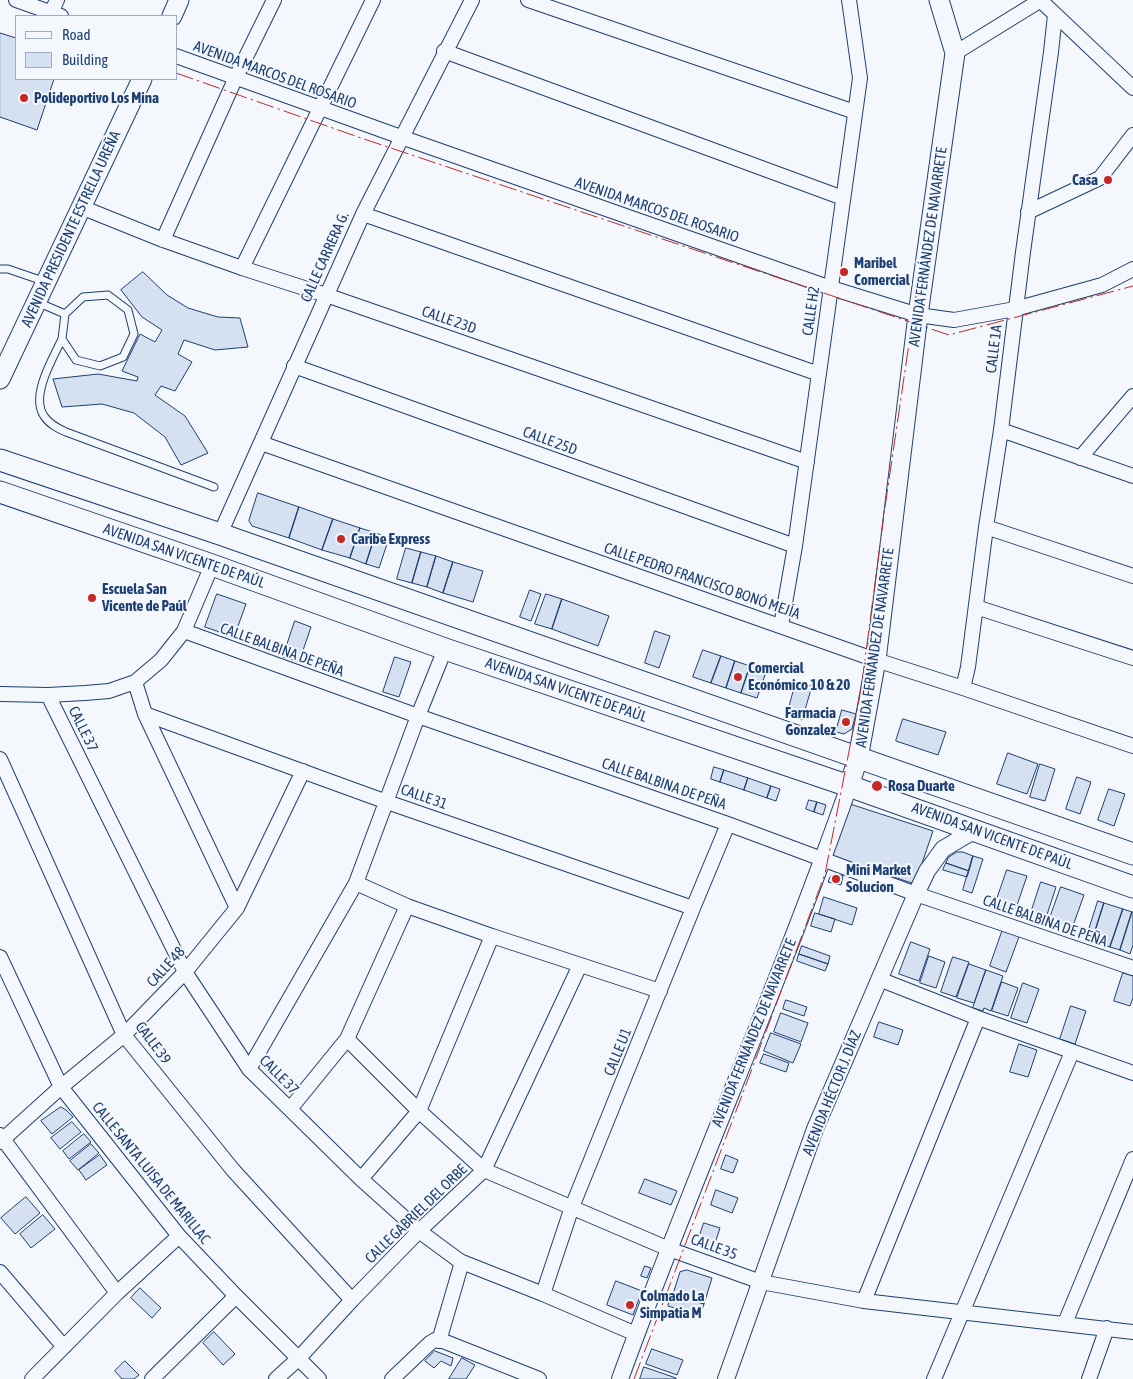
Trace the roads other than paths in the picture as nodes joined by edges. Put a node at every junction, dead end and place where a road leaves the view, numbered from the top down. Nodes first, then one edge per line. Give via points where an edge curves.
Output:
1 (16, 0) edge
2 (179, 0) edge
3 (274, 0) edge
4 (373, 0) edge
5 (472, 0) edge
6 (528, 0) edge
7 (849, 0) edge
8 (939, 0) edge
9 (1040, 0) edge
10 (56, 10) edge
11 (1055, 14) junction
12 (172, 15) edge
13 (444, 52) junction
14 (955, 53) junction
15 (178, 57) edge
16 (236, 78) junction
17 (142, 80) edge
18 (1133, 88) edge
19 (320, 108) junction
20 (855, 112) junction
21 (1133, 135) edge
22 (401, 137) junction
23 (843, 198) junction
24 (81, 208) junction
25 (1028, 212) junction
26 (363, 214) junction
27 (163, 240) junction
28 (242, 268) junction
29 (0, 269) edge
30 (1133, 269) edge
31 (46, 282) junction
32 (830, 288) junction
33 (326, 295) junction
34 (36, 302) junction
35 (1015, 310) junction
36 (65, 314) junction
37 (918, 315) junction
38 (62, 339) junction
39 (294, 366) junction
40 (819, 374) junction
41 (0, 379) edge
42 (1133, 396) edge
43 (1001, 430) junction
44 (261, 443) junction
45 (1080, 458) junction
46 (0, 460) edge
47 (806, 462) junction
48 (1133, 476) edge
49 (214, 487) dead end
50 (0, 492) edge
51 (986, 527) junction
52 (220, 534) junction
53 (795, 546) junction
54 (212, 565) junction
55 (1133, 576) edge
56 (976, 607) junction
57 (781, 626) junction
58 (184, 632) junction
59 (445, 649) junction
60 (1133, 658) edge
61 (876, 660) junction
62 (135, 682) junction
63 (963, 688) junction
64 (0, 694) edge
65 (48, 695) junction
66 (145, 714) junction
67 (418, 716) junction
68 (1133, 746) edge
69 (858, 758) junction
70 (0, 759) edge
71 (303, 771) junction
72 (849, 786) junction
73 (387, 802) junction
74 (728, 824) junction
75 (975, 830) junction
76 (1133, 854) edge
77 (823, 860) junction
78 (356, 883) junction
79 (1133, 887) edge
80 (916, 894) junction
81 (407, 906) junction
82 (237, 908) junction
83 (693, 908) junction
84 (492, 936) junction
85 (0, 958) edge
86 (580, 965) junction
87 (1133, 968) edge
88 (185, 972) junction
89 (879, 980) junction
90 (660, 991) junction
91 (978, 1018) junction
92 (124, 1035) junction
93 (348, 1039) junction
94 (1072, 1052) junction
95 (248, 1069) junction
96 (1133, 1073) edge
97 (61, 1087) junction
98 (290, 1109) junction
99 (419, 1112) junction
100 (1, 1139) edge
101 (1133, 1160) edge
102 (484, 1170) junction
103 (361, 1179) junction
104 (572, 1207) junction
105 (418, 1231) junction
106 (179, 1236) junction
107 (669, 1249) junction
108 (462, 1262) junction
109 (0, 1272) edge
110 (761, 1282) junction
111 (117, 1293) junction
112 (543, 1294) junction
113 (236, 1296) junction
114 (352, 1300) junction
115 (864, 1301) junction
116 (962, 1312) junction
117 (1065, 1323) junction
118 (1107, 1328) junction
119 (1133, 1332) edge
120 (636, 1334) junction
121 (439, 1341) junction
122 (64, 1347) junction
123 (298, 1359) junction
124 (32, 1379) edge
125 (152, 1379) edge
126 (276, 1379) edge
127 (319, 1379) edge
128 (392, 1379) edge
129 (538, 1379) edge
130 (620, 1379) edge
131 (726, 1379) edge
132 (934, 1379) edge
133 (1089, 1379) edge

1 - 10 street
2 - 12 main road
3 - 16 street
4 - 19 street
5 - 13 street, CALLE CARRERA G.
6 - 20 street
7 - 20 street, CALLE H2 via 860,78
8 - 14 main road, AVENIDA FERNÁNDEZ DE NAVARRETE
9 - 11 street
9 - 14 street
11 - 18 street
11 - 25 street, CALLE 1A
13 - 22 street, CALLE CARRERA G.
13 - 23 street
14 - 37 main road, AVENIDA FERNÁNDEZ DE NAVARRETE
15 - 16 street, AVENIDA MARCOS DEL ROSARIO
16 - 19 street, AVENIDA MARCOS DEL ROSARIO
16 - 27 street
17 - 24 main road, AVENIDA PRESIDENTE ESTRELLA UREÑA
19 - 22 street, AVENIDA MARCOS DEL ROSARIO
19 - 28 street
20 - 23 street, CALLE H2
21 - 25 street via 1100,178
22 - 26 street, CALLE CARRERA G.
22 - 32 street, AVENIDA MARCOS DEL ROSARIO
23 - 32 street, CALLE H2
24 - 27 street, CALLE 23D
24 - 31 main road, AVENIDA PRESIDENTE ESTRELLA UREÑA
25 - 35 street, CALLE 1A
26 - 33 street, CALLE CARRERA G.
26 - 40 street
27 - 28 street, CALLE 23D
28 - 33 street, CALLE 23D
29 - 31 lane
30 - 35 street, AVENIDA MARCOS DEL ROSARIO via 1102,284
31 - 34 main road, AVENIDA PRESIDENTE ESTRELLA UREÑA
32 - 37 street, AVENIDA MARCOS DEL ROSARIO
32 - 40 street, CALLE H2
33 - 39 street, CALLE CARRERA G.
33 - 47 street, CALLE 23D
34 - 36 lane
34 - 41 main road, AVENIDA PRESIDENTE ESTRELLA UREÑA
35 - 37 street, AVENIDA MARCOS DEL ROSARIO via 954,320
35 - 43 street, CALLE 1A
36 - 38 lane
36 - 38 lane via 83,297 108,295 128,310 134,334 123,356 100,366 76,360
37 - 61 main road, AVENIDA FERNÁNDEZ DE NAVARRETE
38 - 49 lane via 42,384 40,401 43,415 52,425
39 - 44 street, CALLE CARRERA G.
39 - 53 street, CALLE 25D
40 - 47 street, CALLE H2
42 - 45 street
43 - 45 street
43 - 51 street, CALLE 1A
44 - 52 street, CALLE CARRERA G.
44 - 57 street, CALLE PEDRO FRANCISCO BONÓ MEJÍA
45 - 48 street
46 - 52 main road, AVENIDA SAN VICENTE DE PAÚL
47 - 53 street, CALLE H2
50 - 54 main road, AVENIDA SAN VICENTE DE PAÚL
51 - 55 street
51 - 56 street, CALLE 1A
52 - 69 main road, AVENIDA SAN VICENTE DE PAÚL
53 - 57 street, CALLE H2
54 - 58 street
54 - 59 main road, AVENIDA SAN VICENTE DE PAÚL
56 - 60 street
56 - 63 street, CALLE 1A
57 - 61 street, CALLE PEDRO FRANCISCO BONÓ MEJÍA
58 - 62 street via 162,660
58 - 67 street, CALLE BALBINA DE PEÑA
59 - 67 street
59 - 72 main road, AVENIDA SAN VICENTE DE PAÚL
61 - 63 street, CALLE PEDRO FRANCISCO BONÓ MEJÍA
61 - 69 main road, AVENIDA FERNÁNDEZ DE NAVARRETE
62 - 65 street via 109,691
62 - 66 street
63 - 68 street, CALLE PEDRO FRANCISCO BONÓ MEJÍA
64 - 65 street
65 - 88 street, CALLE 37
66 - 71 street, CALLE 31
66 - 82 street
67 - 73 street
67 - 74 street, CALLE BALBINA DE PEÑA
69 - 72 main road, AVENIDA FERNÁNDEZ DE NAVARRETE
69 - 76 main road, AVENIDA SAN VICENTE DE PAÚL
70 - 92 street, CALLE 39
71 - 73 street, CALLE 31
71 - 82 street, CALLE 48
72 - 75 main road, AVENIDA SAN VICENTE DE PAÚL
72 - 77 street, AVENIDA FERNÁNDEZ DE NAVARRETE
73 - 78 street
73 - 83 street, CALLE 31
74 - 77 street, CALLE BALBINA DE PEÑA
74 - 83 street, CALLE U1
75 - 79 main road, AVENIDA SAN VICENTE DE PAÚL
75 - 80 street, AVENIDA HÉCTOR J. DÍAZ via 943,849
77 - 80 street, CALLE BALBINA DE PEÑA
77 - 107 street, AVENIDA FERNÁNDEZ DE NAVARRETE
78 - 81 street
78 - 95 street
80 - 87 street, CALLE BALBINA DE PEÑA
80 - 89 street, AVENIDA HÉCTOR J. DÍAZ
81 - 84 street
81 - 93 street
82 - 88 street, CALLE 48
83 - 90 street, CALLE U1
84 - 86 street
84 - 99 street
85 - 97 street, CALLE SANTA LUISA DE MARILLAC
86 - 90 street
86 - 102 street, CALLE GABRIEL DEL ORBE
88 - 92 street, CALLE 48
88 - 95 street, CALLE 37
89 - 91 street
89 - 110 street, AVENIDA HÉCTOR J. DÍAZ via 816,1129
90 - 104 street, CALLE U1
91 - 94 street
91 - 115 street
92 - 97 street, CALLE 48
92 - 114 street, CALLE 39 via 233,1170
93 - 98 street
93 - 99 street, CALLE 35
94 - 96 street
94 - 116 street
95 - 98 street, CALLE 37
97 - 100 street, CALLE 48
97 - 106 street, CALLE SANTA LUISA DE MARILLAC
98 - 103 street, CALLE 37
99 - 102 street, CALLE 35
99 - 103 street
100 - 111 street
101 - 117 street
102 - 104 street, CALLE 35
102 - 105 street, CALLE GABRIEL DEL ORBE
103 - 105 street, CALLE 37
104 - 107 street, CALLE 35
104 - 112 street, CALLE U1
105 - 108 street, CALLE 37
105 - 114 street, CALLE GABRIEL DEL ORBE
106 - 111 street
106 - 113 street, CALLE SANTA LUISA DE MARILLAC
107 - 110 street, CALLE 35
107 - 120 street, AVENIDA FERNÁNDEZ DE NAVARRETE
108 - 112 street, CALLE 37
108 - 121 street
109 - 122 street
110 - 115 street, CALLE 35
110 - 131 street, AVENIDA HÉCTOR J. DÍAZ
111 - 122 street
112 - 120 street, CALLE 37
113 - 123 street, CALLE SANTA LUISA DE MARILLAC
113 - 125 street
114 - 123 street, CALLE GABRIEL DEL ORBE
115 - 116 street, CALLE 35
116 - 117 street, CALLE 35
116 - 132 street
117 - 118 street, CALLE 35
118 - 119 street, CALLE 35
118 - 133 street
120 - 130 street, AVENIDA FERNÁNDEZ DE NAVARRETE
121 - 128 street via 430,1343
121 - 129 street
122 - 124 street
123 - 126 street, CALLE GABRIEL DEL ORBE
123 - 127 street, CALLE SANTA LUISA DE MARILLAC

